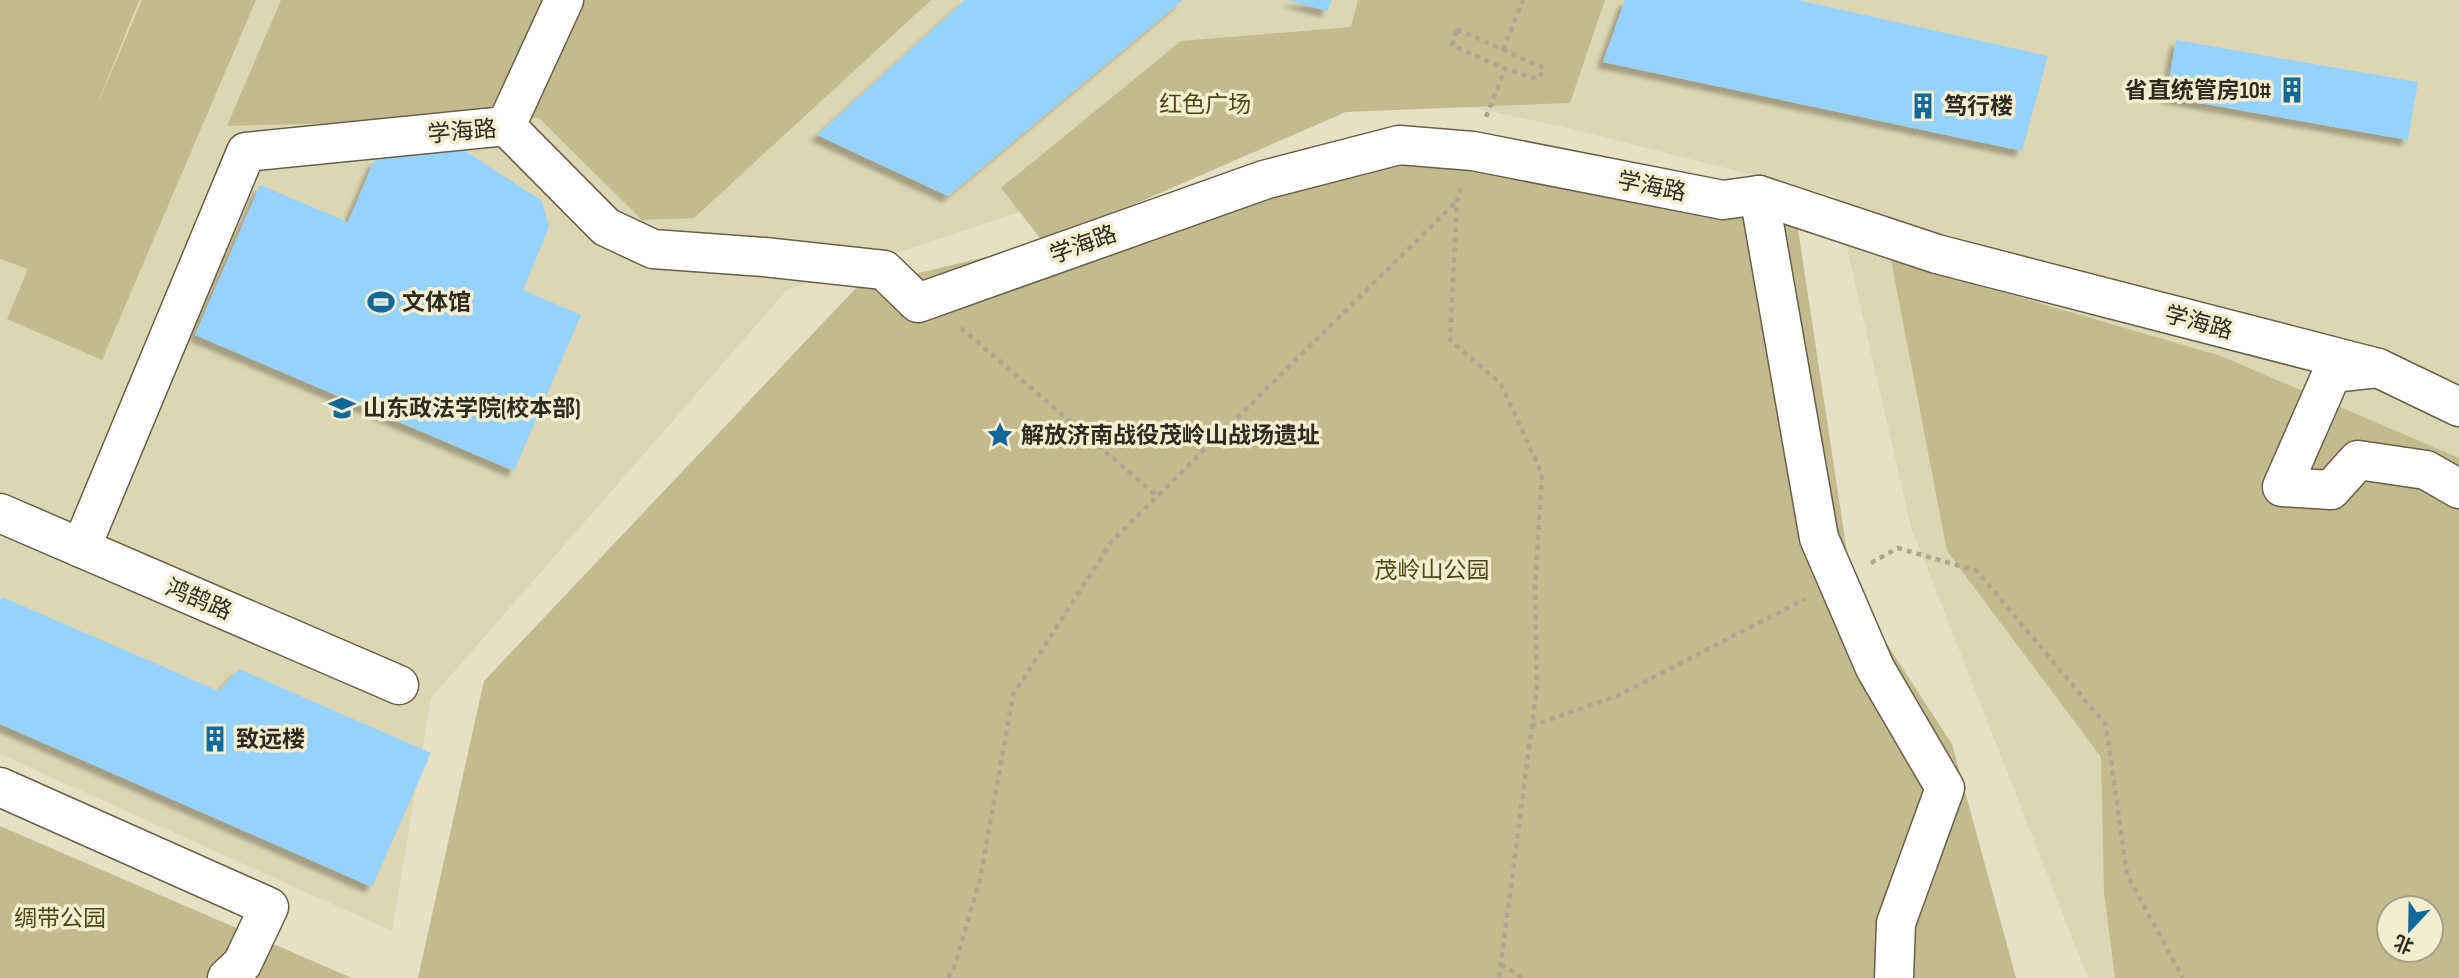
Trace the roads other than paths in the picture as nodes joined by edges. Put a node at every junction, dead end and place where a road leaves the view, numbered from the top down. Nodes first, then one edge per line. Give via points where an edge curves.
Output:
1 (564, 0) edge
2 (506, 125) junction
3 (1759, 195) junction
4 (2378, 368) junction
5 (2459, 407) edge
6 (2459, 489) edge
7 (0, 513) edge
8 (81, 548) junction
9 (399, 685) dead end
10 (0, 787) edge
11 (227, 978) edge
12 (1894, 978) edge

1 - 2 street
2 - 3 street, 学海路 via 606,227 653,249 884,270 918,303 1264,180 1399,145 1473,151 1723,200
2 - 8 street, 学海路 via 246,152
3 - 4 street, 学海路 via 1937,254
3 - 12 street via 1819,538 1875,668 1945,788 1896,923
4 - 5 street, 学海路
4 - 6 street via 2332,373 2282,487 2331,490 2358,460 2426,470
7 - 8 street, 鸿鹄路
8 - 9 street, 鸿鹄路
10 - 11 street via 269,907 242,964

